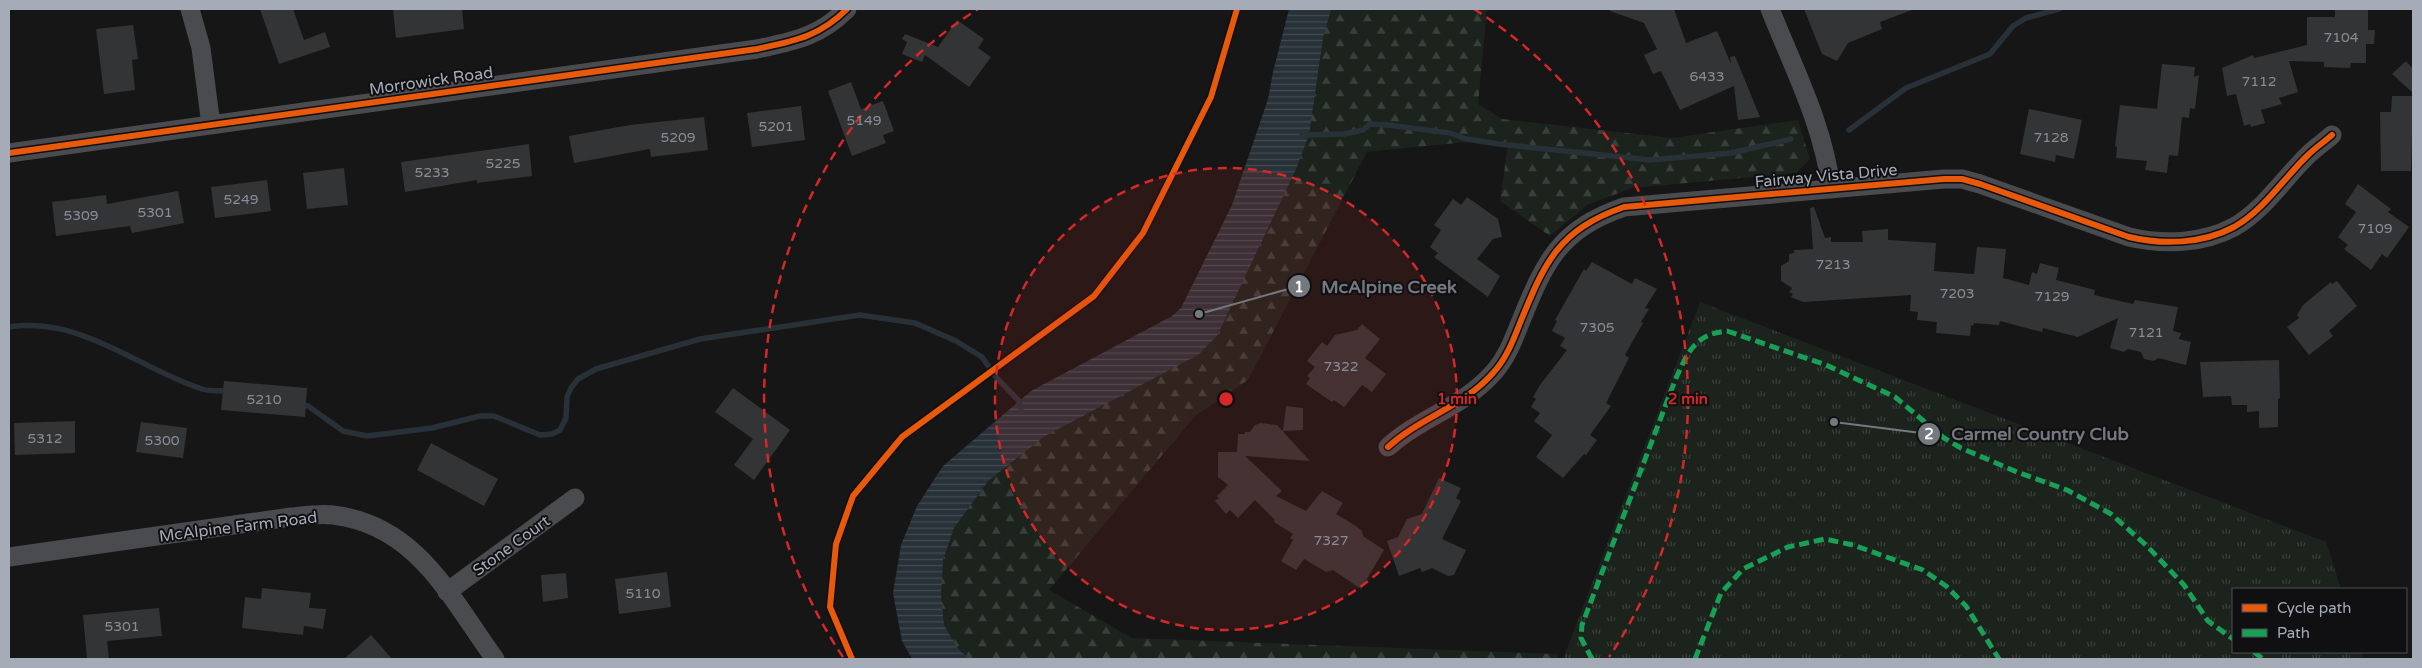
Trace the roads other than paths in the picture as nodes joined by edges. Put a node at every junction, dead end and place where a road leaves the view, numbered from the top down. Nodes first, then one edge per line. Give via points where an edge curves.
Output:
1 (190, 9) edge
2 (847, 9) edge
3 (1770, 9) edge
4 (211, 125) junction
5 (2332, 135) dead end
6 (9, 153) edge
7 (1831, 188) junction
8 (1388, 447) dead end
9 (575, 498) dead end
10 (9, 557) edge
11 (447, 592) junction
12 (495, 659) edge

1 - 4 street via 202,48
2 - 4 street, Morrowick Road via 815,34 757,49
3 - 7 street via 1821,137
4 - 6 street, Morrowick Road
5 - 7 street, Fairway Vista Drive via 2308,154 2252,214 2234,227 2169,243 2129,237 1962,179
7 - 8 street, Fairway Vista Drive via 1624,207 1601,214 1569,236 1546,264 1512,345 1497,369 1463,401 1419,422
9 - 11 street, Stone Court
10 - 11 street, McAlpine Farm Road via 291,517 332,515 360,520 399,539 421,557
11 - 12 street, McAlpine Farm Road

